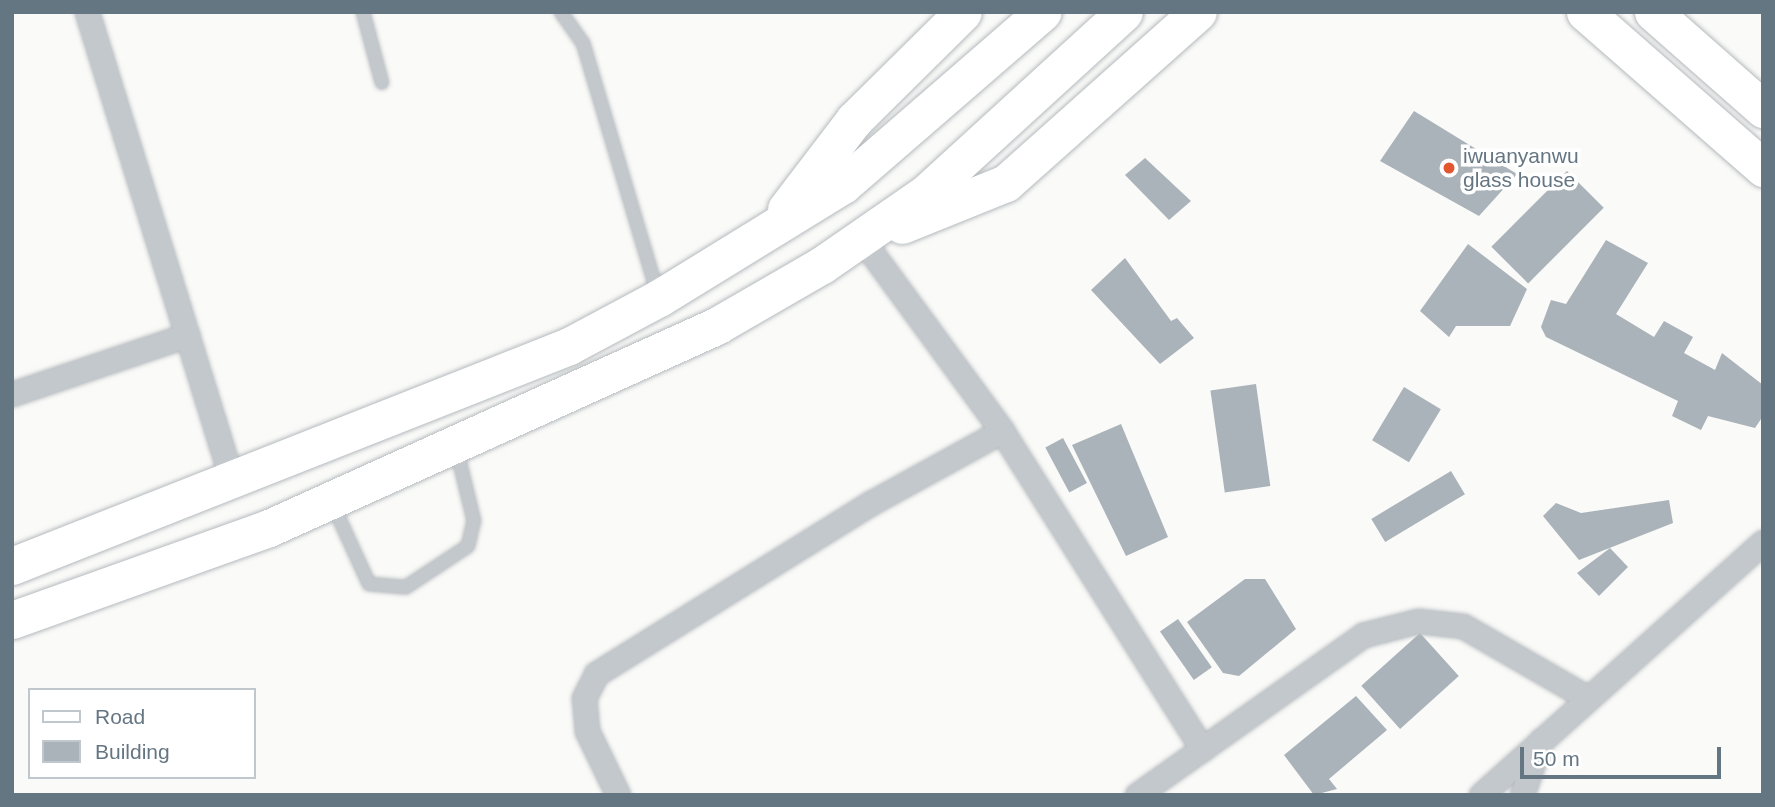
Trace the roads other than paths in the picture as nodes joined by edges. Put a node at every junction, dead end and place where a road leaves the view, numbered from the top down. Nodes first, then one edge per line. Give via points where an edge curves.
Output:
1 (87, 12) edge
2 (363, 12) edge
3 (561, 12) edge
4 (963, 12) edge
5 (1043, 12) edge
6 (1124, 12) edge
7 (1198, 12) edge
8 (1585, 12) edge
9 (1653, 12) edge
10 (382, 83) dead end
11 (1763, 108) edge
12 (1763, 168) edge
13 (771, 228) junction
14 (861, 239) junction
15 (659, 298) junction
16 (187, 335) junction
17 (12, 394) edge
18 (1002, 431) junction
19 (455, 443) junction
20 (232, 480) junction
21 (330, 500) junction
22 (1763, 542) edge
23 (12, 566) edge
24 (12, 620) edge
25 (1584, 696) junction
26 (1544, 734) junction
27 (1202, 749) junction
28 (618, 795) edge
29 (1138, 795) edge
30 (1481, 795) edge
31 (1522, 795) edge

1 - 16 street
2 - 10 lane
3 - 15 lane via 583,43
4 - 13 main road via 854,120
5 - 13 main road via 843,185
6 - 14 main road via 967,161
7 - 14 main road via 1006,183
8 - 12 main road
9 - 11 main road
13 - 15 main road
14 - 18 street
14 - 19 main road via 718,325
15 - 20 main road via 569,345
16 - 17 street
16 - 20 street
18 - 27 street
18 - 28 street via 848,517 596,674 584,698 587,731
19 - 21 main road
19 - 21 lane via 474,521 468,546 406,587 369,584
20 - 23 main road
21 - 24 main road
22 - 25 street
25 - 26 street
25 - 27 street via 1463,626 1418,621 1363,635
26 - 30 street
26 - 31 street
27 - 29 street

